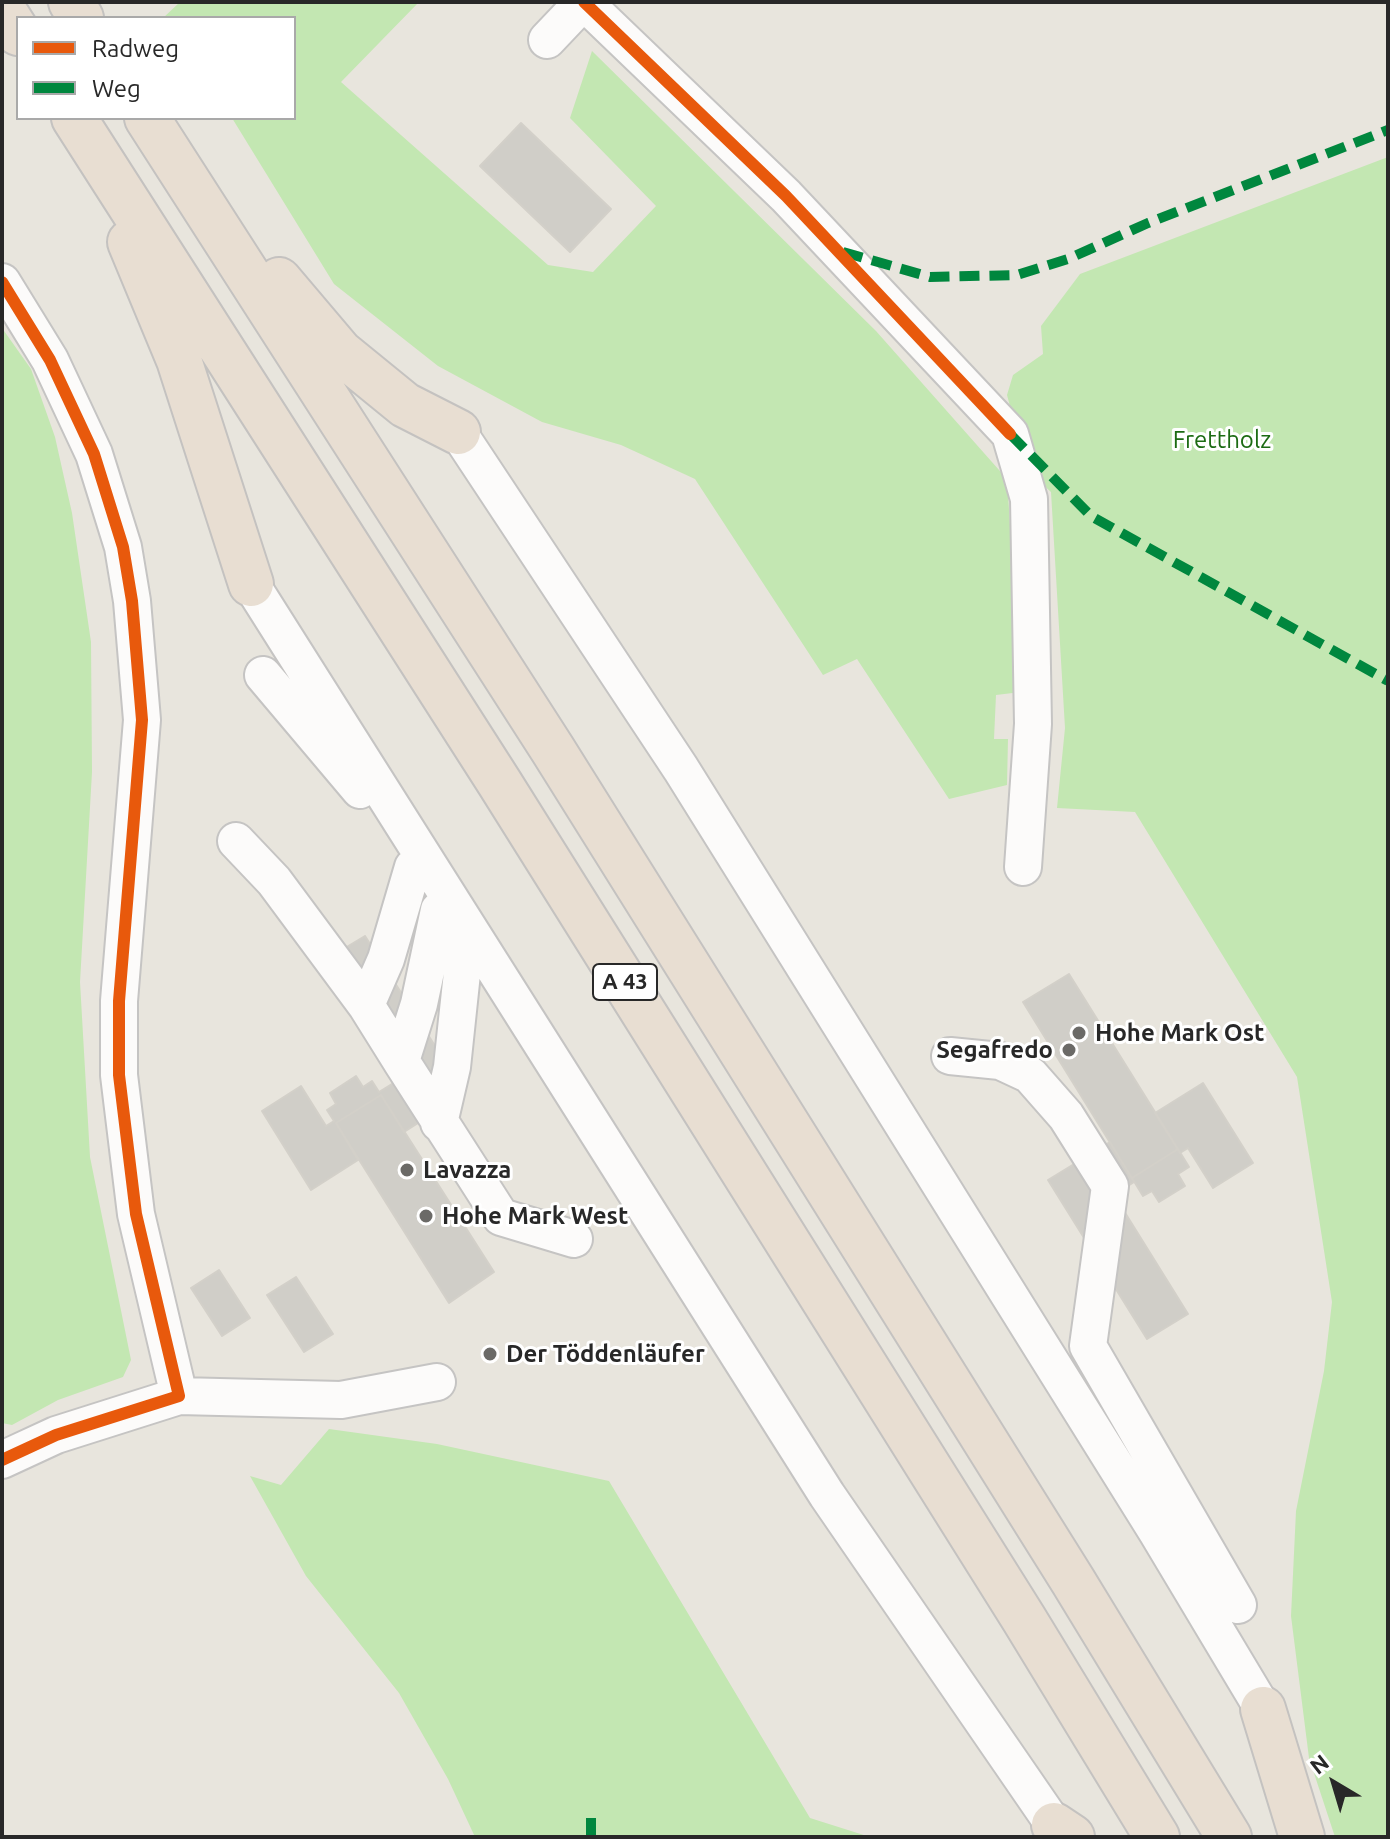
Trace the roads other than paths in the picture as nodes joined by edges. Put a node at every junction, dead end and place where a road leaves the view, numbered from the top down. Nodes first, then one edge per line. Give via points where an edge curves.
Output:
1 (584, 2) edge
2 (2, 8) edge
3 (16, 30) edge
4 (547, 40) dead end
5 (79, 125) edge
6 (153, 128) edge
7 (2, 282) edge
8 (458, 432) joint
9 (251, 584) joint
10 (263, 675) dead end
11 (236, 841) dead end
12 (413, 867) junction
13 (1023, 867) dead end
14 (439, 910) junction
15 (366, 1005) junction
16 (950, 1056) dead end
17 (401, 1061) junction
18 (439, 1123) junction
19 (574, 1239) dead end
20 (437, 1382) dead end
21 (179, 1396) junction
22 (2, 1460) edge
23 (1238, 1605) dead end
24 (1263, 1709) joint
25 (1063, 1831) edge
26 (1157, 1837) edge
27 (1229, 1837) edge
28 (1302, 1837) edge

1 - 4 street
1 - 13 street via 786,196 1010,434 1030,511 1033,724
2 - 3 highway
5 - 9 highway via 179,360
5 - 26 highway, A 43 via 499,782
6 - 8 highway via 340,352 405,405
6 - 27 highway, A 43 via 545,736
7 - 21 street via 50,360 94,454 123,547 132,601 142,720 119,1001 119,1075 136,1214
8 - 24 street via 681,769
9 - 25 street via 827,1495
10 - 12 street via 375,807
11 - 15 street via 274,881
12 - 14 street
12 - 15 street via 386,959
14 - 17 street
14 - 18 street via 464,954 452,1067
15 - 17 street
16 - 23 street via 985,1057 1030,1075 1066,1116 1110,1186 1088,1346
17 - 18 street
18 - 19 street via 501,1217
20 - 21 street via 341,1400
21 - 22 street via 56,1435
24 - 28 highway

